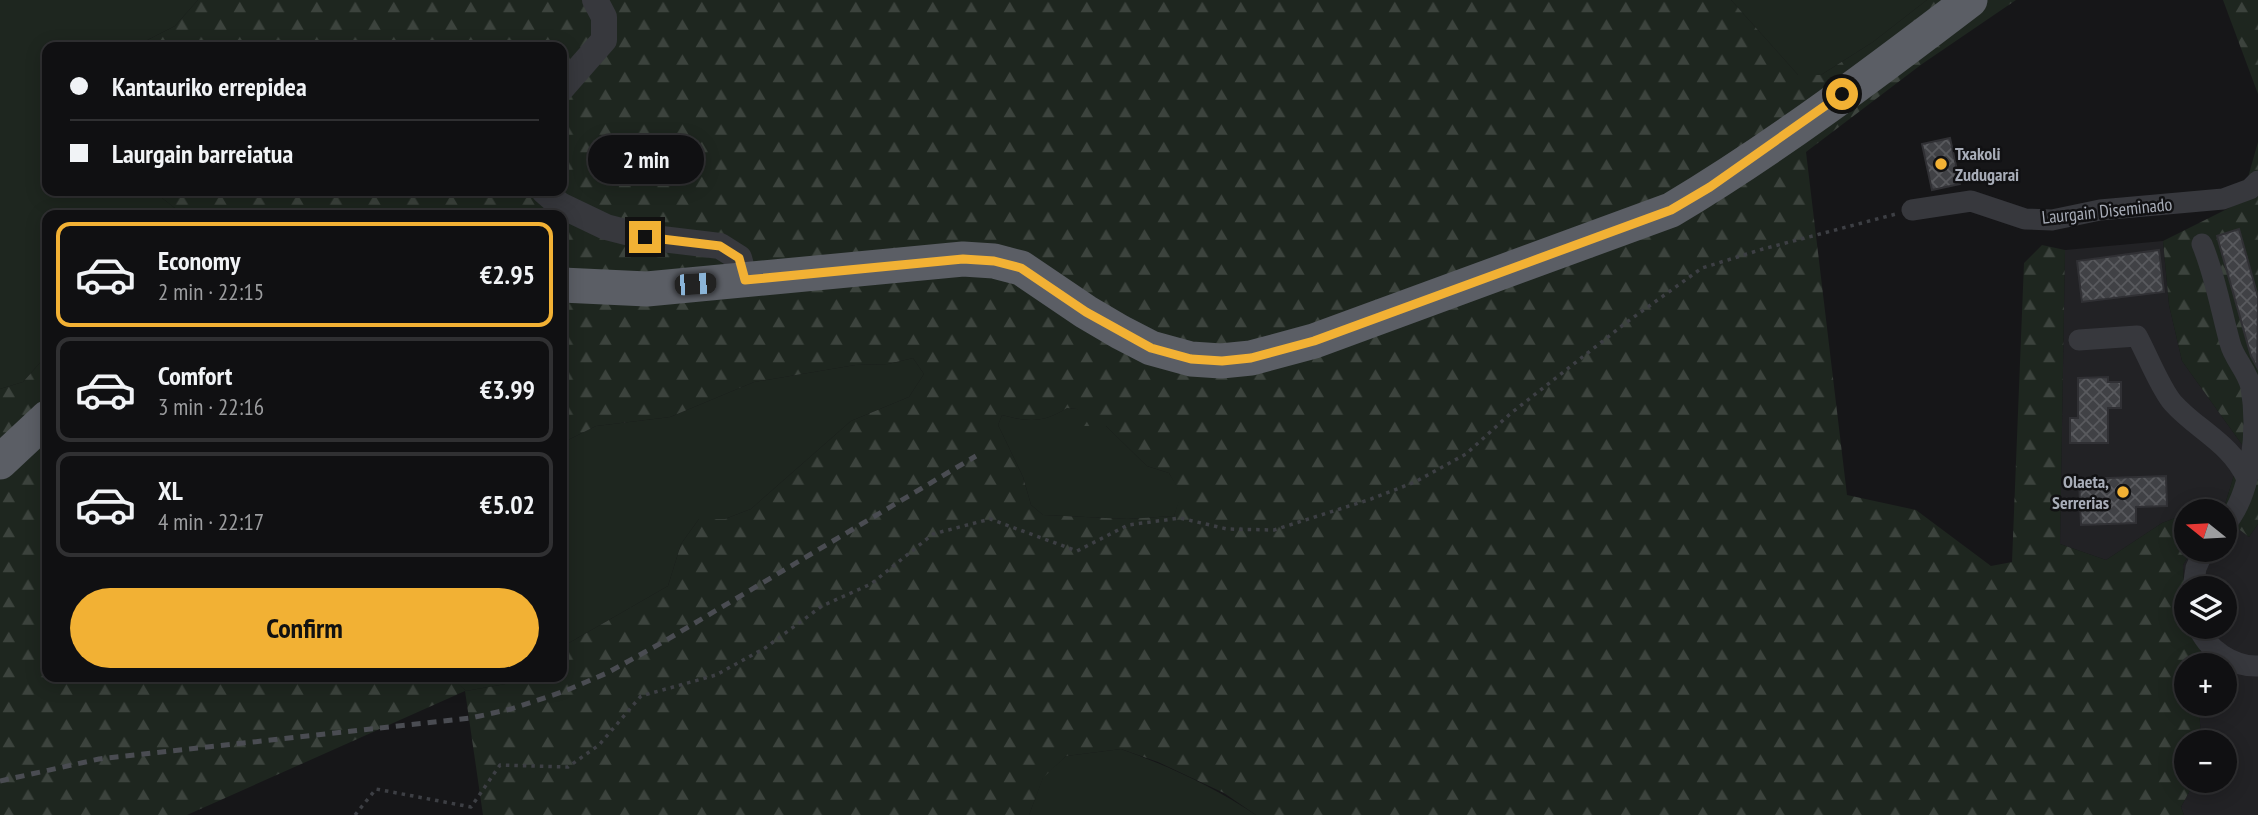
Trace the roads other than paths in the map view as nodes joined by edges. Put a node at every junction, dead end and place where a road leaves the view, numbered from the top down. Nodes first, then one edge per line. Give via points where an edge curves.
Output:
1 (595, 0) edge
2 (1966, 5) edge
3 (567, 82) edge
4 (2258, 181) edge
5 (550, 196) edge
6 (1912, 210) road end
7 (2202, 244) dead end
8 (745, 280) junction
9 (567, 285) edge
10 (2079, 340) dead end
11 (42, 423) edge
12 (0, 462) edge
13 (2246, 479) junction
14 (2237, 508) edge
15 (2207, 639) edge
16 (2258, 666) edge

1 - 3 street via 604,17 604,40
2 - 8 highway via 1671,210 1314,341 1251,358 1191,359 1151,348 1021,268 994,261 963,259
4 - 6 street, Laurgain Diseminado via 2250,189 2223,198 2052,219 2025,219 1971,201
5 - 8 street via 606,227 720,246 739,258
7 - 13 street via 2231,348 2250,386 2253,453
8 - 9 highway via 647,289
10 - 13 street via 2137,336 2172,402 2222,443 2241,465
11 - 12 highway
13 - 14 street
15 - 16 street via 2215,650 2242,666

